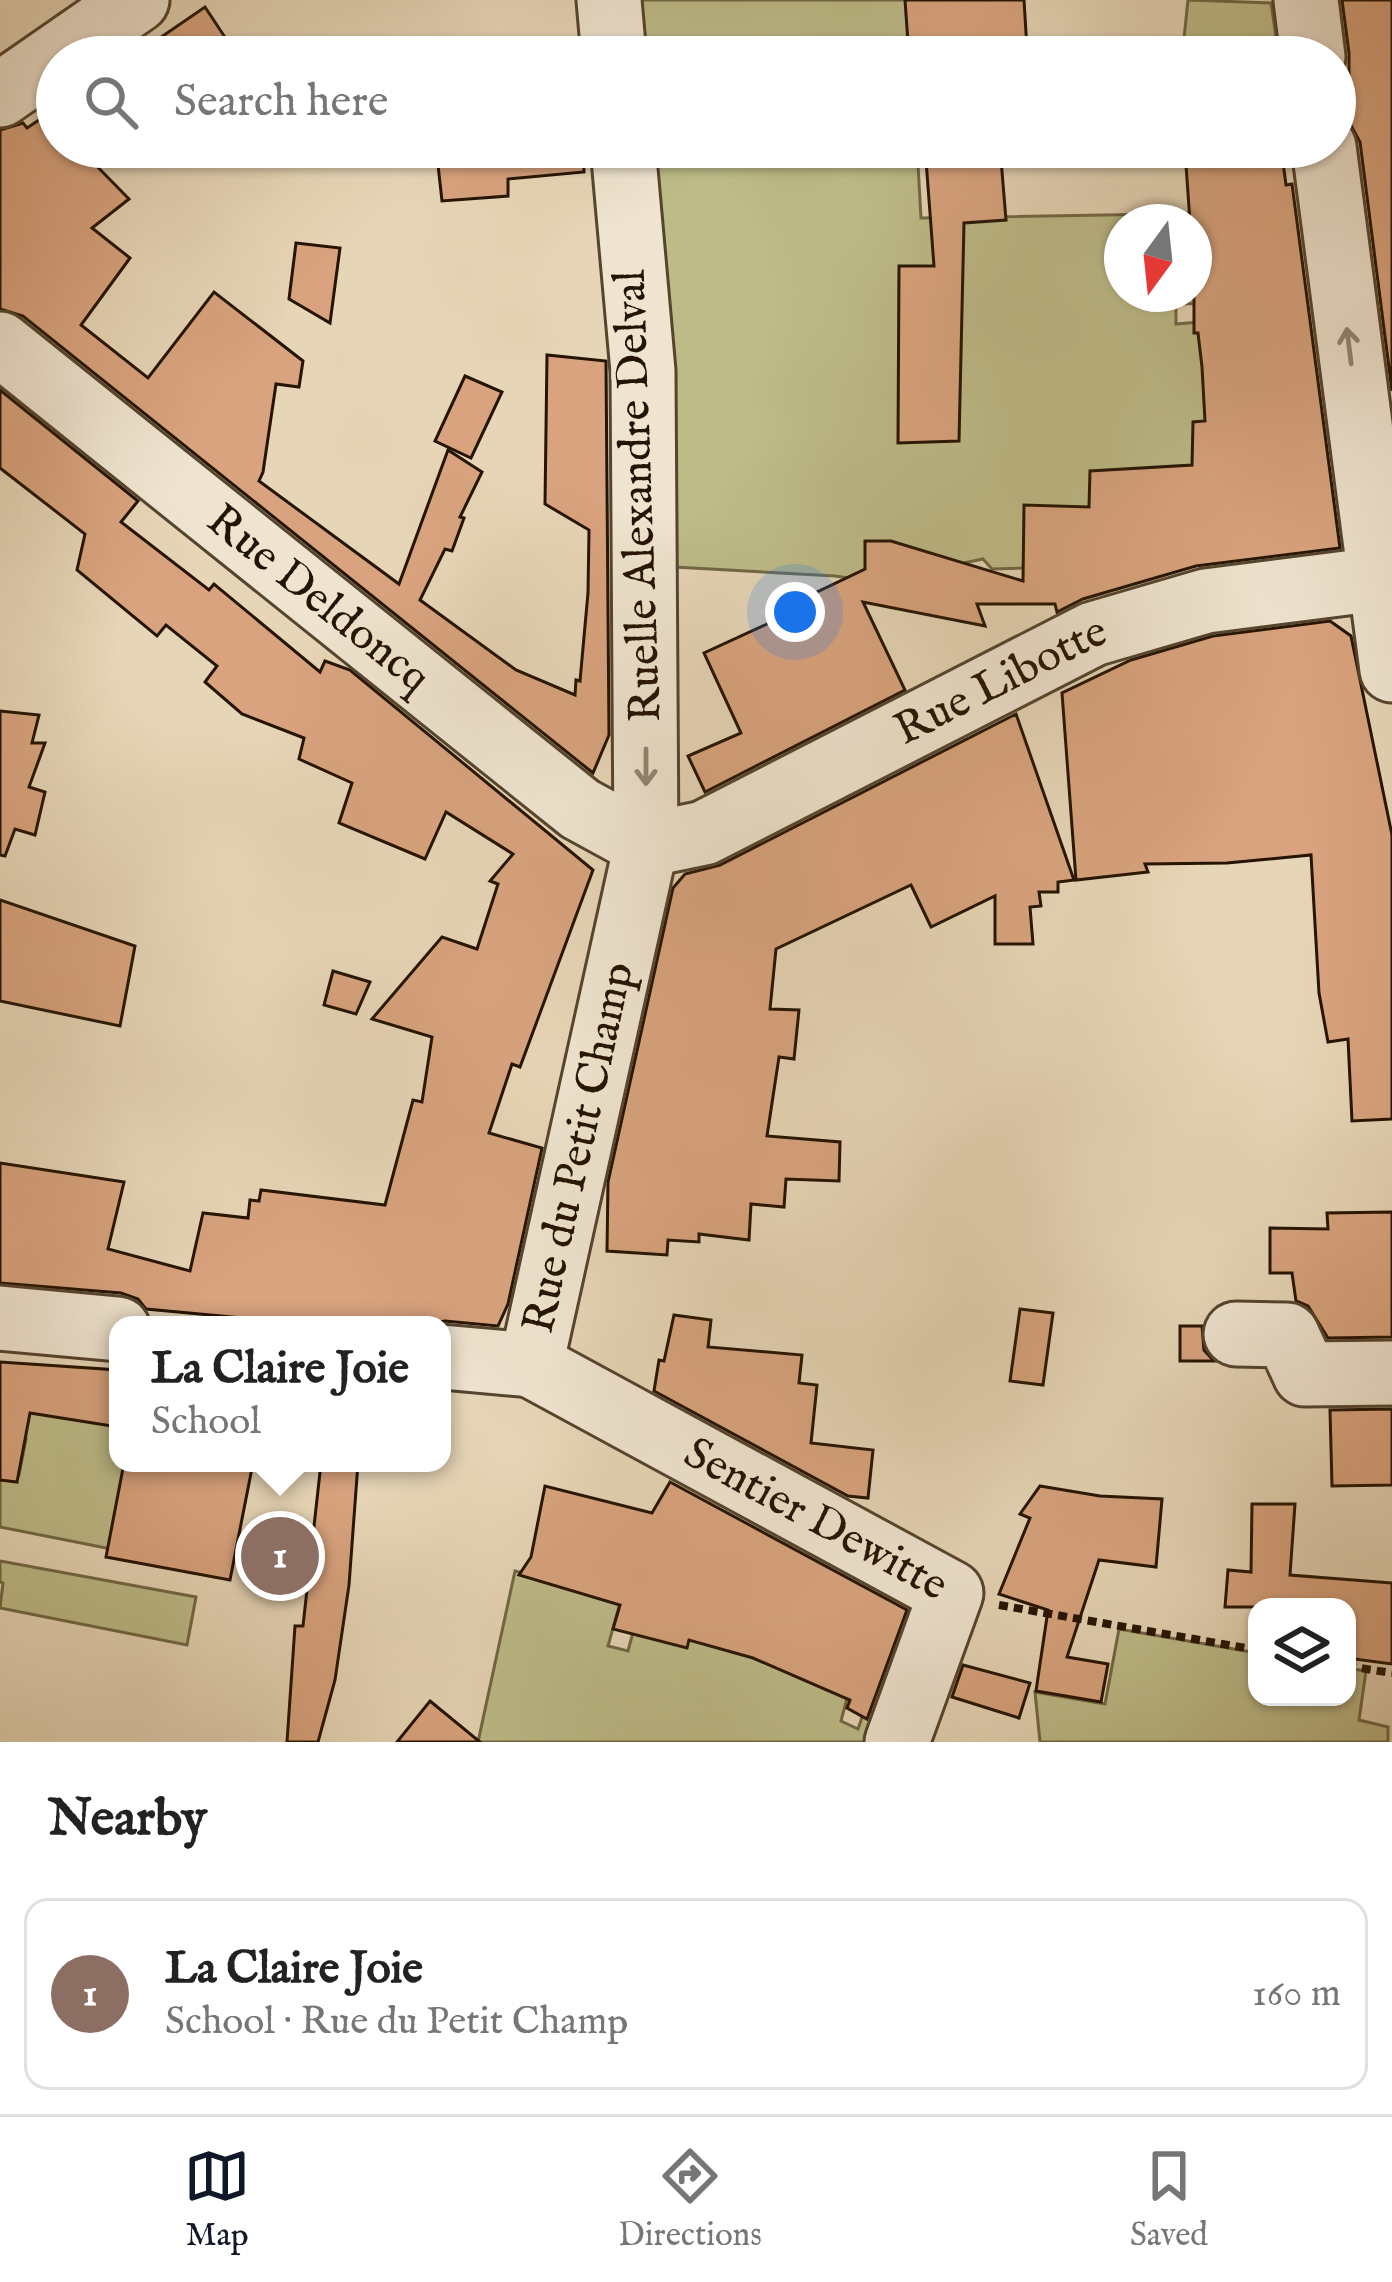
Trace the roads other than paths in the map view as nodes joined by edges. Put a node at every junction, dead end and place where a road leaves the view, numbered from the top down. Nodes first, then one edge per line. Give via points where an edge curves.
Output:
1 (137, 0) edge
2 (609, 0) edge
3 (1306, 0) edge
4 (85, 36) edge
5 (612, 36) edge
6 (1310, 36) edge
7 (36, 70) edge
8 (0, 95) edge
9 (625, 168) edge
10 (1327, 168) edge
11 (0, 344) edge
12 (1378, 579) junction
13 (1392, 670) edge
14 (646, 845) junction
15 (0, 1318) edge
16 (109, 1328) edge
17 (1236, 1334) dead end
18 (451, 1359) edge
19 (531, 1365) junction
20 (1392, 1373) edge
21 (897, 1742) edge

1 - 4 street
2 - 5 street
3 - 6 street
7 - 8 street
9 -> 14 street, Ruelle Alexandre Delval via 643,371
12 -> 10 street
11 - 14 street, Rue Deldoncq via 580,809
12 - 13 street
12 - 14 street, Rue Libotte via 1206,601 1093,634 704,833
14 - 19 street, Rue du Petit Champ
15 - 16 street
17 - 20 street via 1287,1335 1305,1374
18 - 19 street, Rue du Petit Champ
19 - 21 street, Sentier Dewitte via 951,1593

